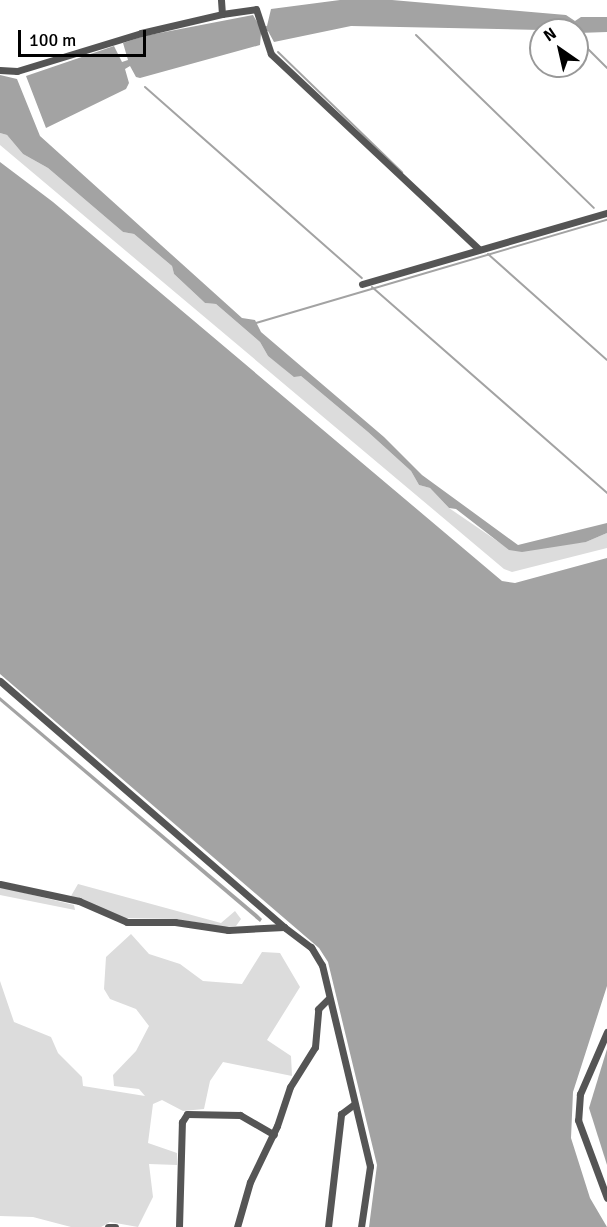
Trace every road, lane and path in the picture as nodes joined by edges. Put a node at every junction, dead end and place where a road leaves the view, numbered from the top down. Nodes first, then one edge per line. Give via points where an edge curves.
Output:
1 (221, 0) edge
2 (222, 14) junction
3 (0, 70) edge
4 (607, 213) edge
5 (479, 249) junction
6 (362, 284) dead end
7 (0, 681) edge
8 (0, 884) edge
9 (284, 927) junction
10 (328, 999) junction
11 (607, 1032) edge
12 (353, 1105) junction
13 (274, 1135) junction
14 (607, 1198) edge
15 (108, 1227) edge
16 (115, 1227) edge
17 (179, 1227) edge
18 (237, 1227) edge
19 (328, 1227) edge
20 (361, 1227) edge

1 - 2 street
2 - 3 street via 141,33 17,71
2 - 5 street via 256,9 271,54
4 - 5 street
5 - 6 street
7 - 9 street
8 - 9 street via 79,901 127,922 176,922 228,930
9 - 10 street via 318,956
10 - 12 street
10 - 13 street via 318,1009 315,1047 290,1088
11 - 14 street via 580,1094 578,1120
12 - 19 street via 341,1113
12 - 20 street via 370,1167
13 - 17 street via 240,1114 187,1114 182,1122
13 - 18 street via 250,1182
15 - 16 street

